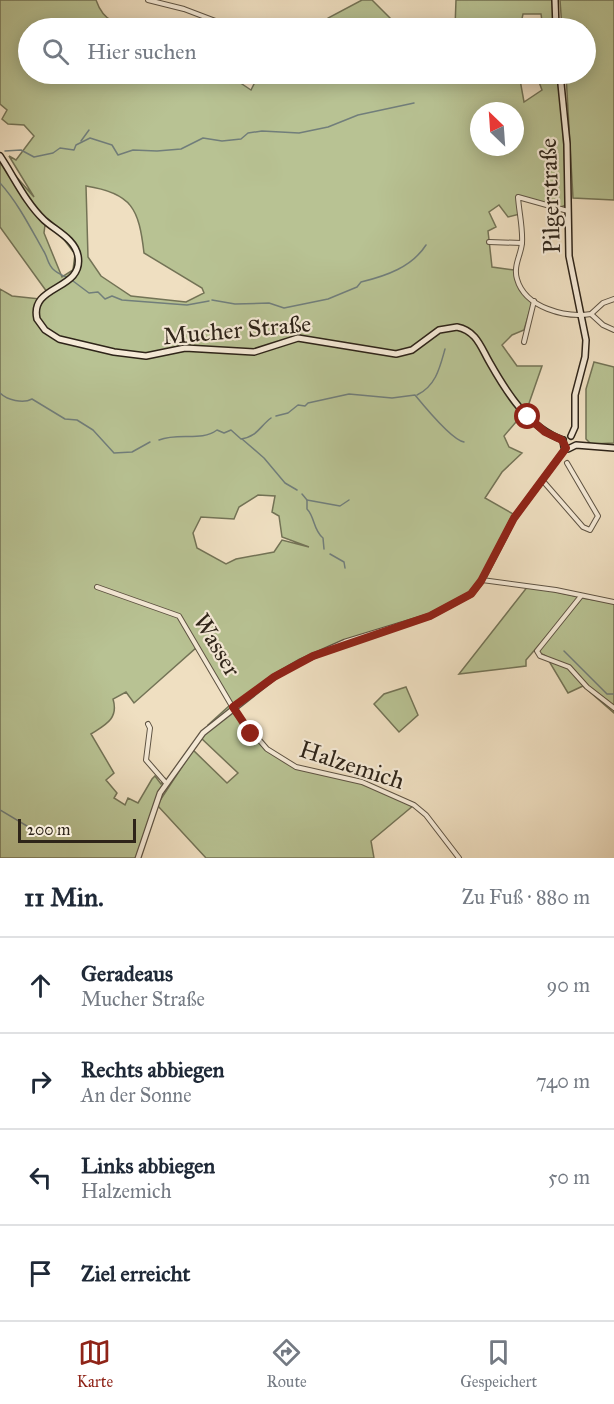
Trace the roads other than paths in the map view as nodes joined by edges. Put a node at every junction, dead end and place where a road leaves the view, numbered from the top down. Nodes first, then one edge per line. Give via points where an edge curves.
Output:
1 (148, 0) edge
2 (555, 0) edge
3 (208, 18) edge
4 (556, 18) edge
5 (561, 84) edge
6 (0, 156) edge
7 (568, 211) junction
8 (489, 242) dead end
9 (522, 243) junction
10 (614, 299) edge
11 (534, 301) junction
12 (591, 314) junction
13 (582, 315) junction
14 (614, 330) edge
15 (524, 342) dead end
16 (571, 436) junction
17 (562, 440) junction
18 (576, 445) junction
19 (566, 448) junction
20 (614, 448) edge
21 (567, 463) dead end
22 (543, 481) junction
23 (482, 580) junction
24 (97, 587) dead end
25 (581, 596) junction
26 (614, 603) edge
27 (233, 707) junction
28 (614, 708) edge
29 (148, 724) dead end
30 (166, 783) junction
31 (138, 858) edge
32 (459, 858) edge

1 - 3 street
2 - 4 main road
5 - 7 main road, Pilgerstraße
6 - 17 main road, Mucher Straße via 35,210 71,242 78,254 71,278 44,295 37,306 37,319 51,335 146,356 185,348 254,352 298,338 396,354 412,350 439,330 457,327 476,337 528,417
7 - 9 street via 518,197
7 - 13 main road, Pilgerstraße via 569,256
8 - 9 street
9 - 11 street via 517,278
10 - 12 street
11 - 13 street via 555,311
11 - 15 street
12 - 13 street
12 - 14 street
13 - 16 main road, Pilgerstraße via 585,357 575,394 575,427
16 - 17 main road
16 - 18 main road
17 - 19 main road
18 - 19 main road
18 - 20 main road
19 - 22 street
21 - 22 street via 598,516 590,530
22 - 23 street via 514,518
23 - 25 street
23 - 27 street via 471,594 442,611 313,656 274,677
24 - 27 street, Wasser via 179,616
25 - 26 street
25 - 28 street via 537,651 540,656 569,667
27 - 30 street via 203,733
27 - 32 street, Halzemich via 258,742 290,764 362,782 420,809
29 - 30 street via 146,760
30 - 31 street via 154,806

